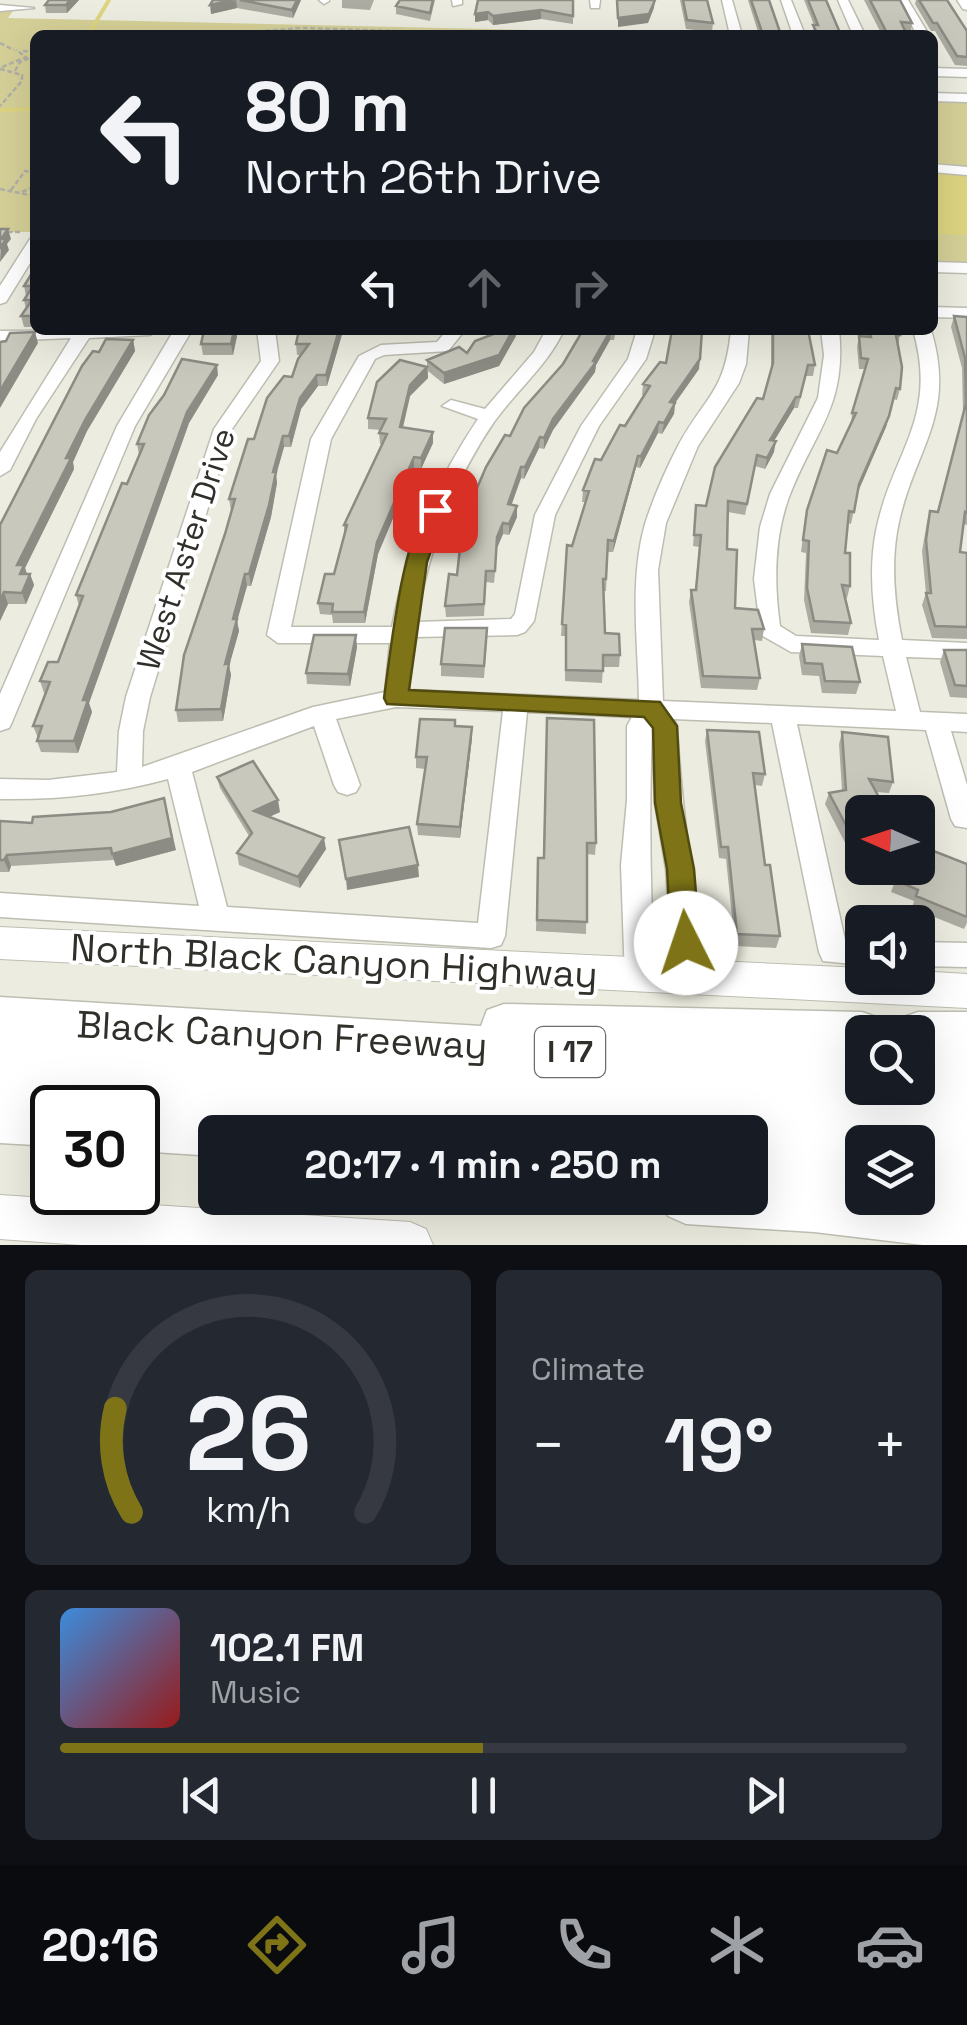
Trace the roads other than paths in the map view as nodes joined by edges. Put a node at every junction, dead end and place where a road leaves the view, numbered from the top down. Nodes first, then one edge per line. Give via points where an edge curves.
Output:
1 (727, 0) edge
2 (786, 0) edge
3 (843, 0) edge
4 (903, 0) edge
5 (962, 0) edge
6 (967, 7) edge
7 (0, 8) edge
8 (28, 9) edge
9 (735, 30) edge
10 (797, 30) edge
11 (857, 30) edge
12 (920, 30) edge
13 (939, 69) edge
14 (967, 73) edge
15 (938, 98) edge
16 (967, 98) edge
17 (938, 169) edge
18 (967, 171) edge
19 (30, 237) edge
20 (938, 267) edge
21 (967, 268) edge
22 (0, 298) edge
23 (938, 312) edge
24 (967, 313) edge
25 (30, 335) edge
26 (82, 335) edge
27 (180, 335) edge
28 (267, 335) edge
29 (452, 335) edge
30 (552, 335) edge
31 (644, 335) edge
32 (740, 335) edge
33 (830, 335) edge
34 (923, 335) edge
35 (0, 336) edge
36 (451, 406) dead end
37 (489, 416) junction
38 (0, 470) edge
39 (403, 632) junction
40 (893, 649) junction
41 (967, 652) edge
42 (396, 698) junction
43 (516, 702) junction
44 (651, 708) junction
45 (322, 713) junction
46 (782, 714) junction
47 (923, 721) junction
48 (0, 722) edge
49 (967, 723) edge
50 (178, 767) junction
51 (128, 780) junction
52 (347, 785) dead end
53 (0, 789) edge
54 (964, 819) dead end
55 (0, 905) edge
56 (216, 918) junction
57 (0, 943) edge
58 (845, 952) edge
59 (935, 954) edge
60 (967, 955) edge
61 (640, 978) junction
62 (688, 980) junction
63 (967, 992) edge
64 (0, 1018) edge
65 (935, 1033) edge
66 (967, 1033) edge
67 (278, 1034) junction
68 (845, 1034) edge
69 (0, 1052) edge
70 (845, 1069) edge
71 (935, 1075) edge
72 (967, 1076) edge
73 (0, 1088) edge
74 (967, 1110) edge
75 (0, 1119) edge
76 (30, 1121) edge
77 (160, 1128) edge
78 (198, 1130) edge
79 (967, 1145) edge
80 (768, 1167) edge
81 (845, 1172) edge
82 (935, 1178) edge
83 (967, 1180) edge
84 (768, 1203) edge
85 (0, 1217) edge
86 (967, 1224) edge
87 (64, 1233) edge
88 (152, 1236) edge
89 (410, 1245) edge

1 - 9 street
2 - 10 street
3 - 11 street
4 - 12 street
5 - 6 street
7 - 8 street
13 - 14 street
15 - 16 street
17 - 18 street
19 - 22 street
20 - 21 street
23 - 24 street
25 - 35 street
26 - 38 street
27 - 48 street via 126,426
28 - 51 street, West Aster Drive via 270,361 223,428 138,697
29 - 39 street via 442,347 368,356 320,439 278,635
30 - 37 street
31 - 39 street via 637,359 590,426 545,515 526,616 517,626 494,630
32 - 44 street via 730,382 688,446 656,523 647,570
33 - 40 street via 833,384 778,499 765,556 764,600 770,630 791,644
34 - 40 street via 931,404 895,500 883,562
36 - 37 street
37 - 39 street via 427,530
39 - 42 street
40 - 41 street
40 - 47 street
42 - 43 street
42 - 45 street
43 - 44 street
43 - 56 street via 491,936
44 - 46 street
44 - 61 street via 638,726 634,865
44 - 62 street via 665,726
45 - 50 street
45 - 52 street
46 - 47 street
46 - 58 street via 833,952
47 - 49 street
47 - 54 street
50 - 51 street
50 - 56 street
51 - 53 street
55 - 56 street
57 - 61 main road, North Black Canyon Highway
59 - 60 street
61 - 62 main road, North Black Canyon Highway
62 - 63 main road, North Black Canyon Highway
64 - 67 highway, Black Canyon Freeway / I 17
65 - 66 highway
67 - 68 highway via 394,1022
67 - 70 highway, Black Canyon Freeway / I 17
69 - 74 highway
71 - 72 highway
73 - 79 highway
75 - 76 highway
77 - 78 highway
80 - 81 highway
82 - 83 highway
84 - 86 highway
85 - 87 main road
87 - 88 main road
88 - 89 main road

